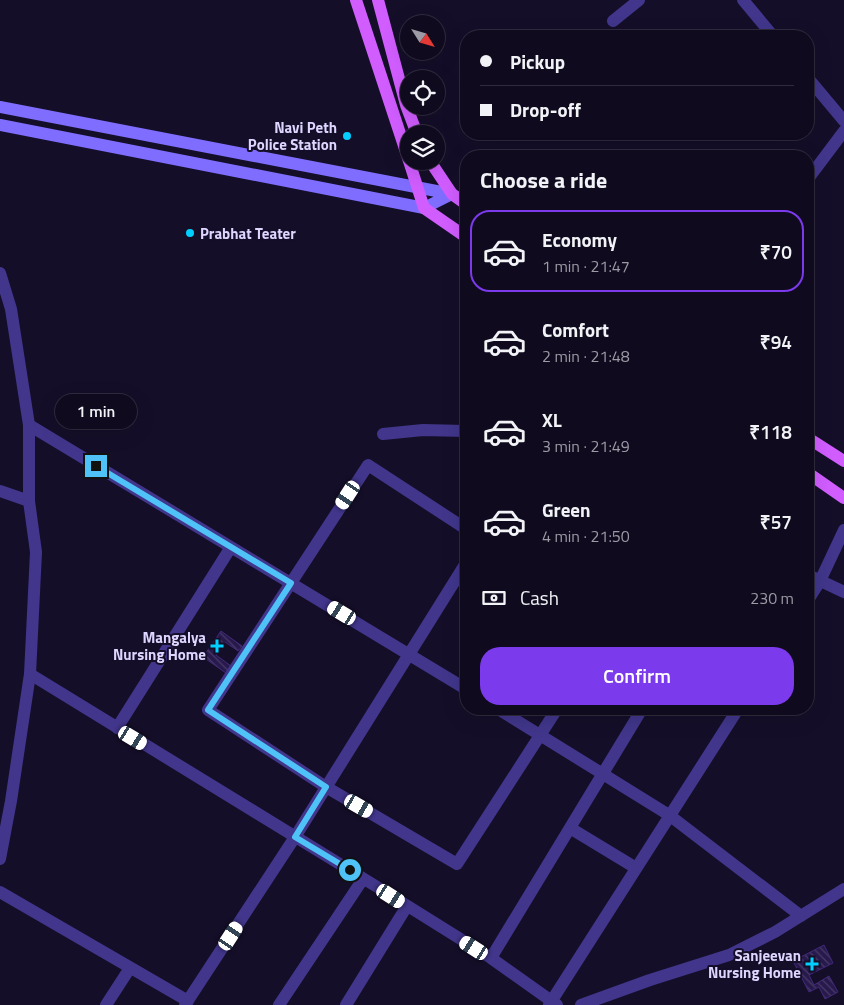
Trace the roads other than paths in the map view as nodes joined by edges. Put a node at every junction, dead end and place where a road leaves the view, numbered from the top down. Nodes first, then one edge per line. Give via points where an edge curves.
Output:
1 (357, 0) edge
2 (378, 0) edge
3 (639, 0) edge
4 (743, 0) edge
5 (613, 21) dead end
6 (768, 30) edge
7 (814, 85) edge
8 (0, 107) edge
9 (844, 122) edge
10 (0, 125) edge
11 (414, 125) edge
12 (844, 131) edge
13 (400, 133) edge
14 (412, 170) edge
15 (436, 170) edge
16 (814, 171) edge
17 (418, 188) junction
18 (452, 194) junction
19 (460, 200) edge
20 (424, 208) junction
21 (460, 233) edge
22 (0, 274) edge
23 (29, 425) junction
24 (460, 431) edge
25 (383, 434) dead end
26 (814, 442) edge
27 (844, 461) edge
28 (814, 477) edge
29 (0, 491) edge
30 (844, 498) edge
31 (29, 501) junction
32 (460, 525) edge
33 (844, 530) edge
34 (232, 547) junction
35 (460, 573) edge
36 (814, 578) edge
37 (820, 581) junction
38 (291, 583) junction
39 (814, 590) edge
40 (844, 592) edge
41 (409, 654) junction
42 (30, 674) junction
43 (460, 685) edge
44 (508, 715) edge
45 (553, 715) edge
46 (638, 715) edge
47 (734, 715) edge
48 (117, 728) junction
49 (540, 735) junction
50 (602, 774) junction
51 (326, 787) junction
52 (669, 815) junction
53 (570, 828) junction
54 (295, 837) junction
55 (0, 859) edge
56 (636, 868) junction
57 (363, 879) junction
58 (844, 889) edge
59 (0, 892) edge
60 (407, 906) junction
61 (801, 916) junction
62 (491, 958) junction
63 (130, 968) junction
64 (187, 1003) edge
65 (553, 1004) edge
66 (106, 1005) edge
67 (279, 1005) edge
68 (346, 1005) edge
69 (581, 1005) edge

1 - 13 main road
2 - 11 main road
3 - 5 street
4 - 6 street
7 - 9 street
8 - 17 main road
10 - 20 main road
12 - 16 street
14 - 17 main road
15 - 18 main road
17 - 18 main road
17 - 20 main road
18 - 19 main road
18 - 20 main road
20 - 21 main road
22 - 23 street via 11,309
23 - 31 street
23 - 34 street
24 - 25 street
26 - 27 main road
28 - 30 main road
29 - 31 street
31 - 42 street via 36,552
32 - 38 street via 368,465
33 - 37 street
34 - 38 street
34 - 48 street
35 - 41 street
36 - 37 street
37 - 39 street
37 - 40 street
38 - 41 street
38 - 51 street via 208,710
41 - 43 street
41 - 51 street
42 - 48 street
42 - 55 street
44 - 49 street
45 - 49 street
46 - 50 street
47 - 52 street
48 - 54 street
49 - 50 street
49 - 51 street via 457,864
50 - 52 street
50 - 53 street
51 - 54 street
52 - 56 street
52 - 61 street
53 - 56 street
53 - 62 street
54 - 57 street
54 - 64 street
56 - 65 street
57 - 60 street
57 - 67 street
58 - 61 street
59 - 63 street
60 - 62 street
60 - 68 street
61 - 69 street via 729,955
62 - 65 street
63 - 64 street
63 - 66 street

